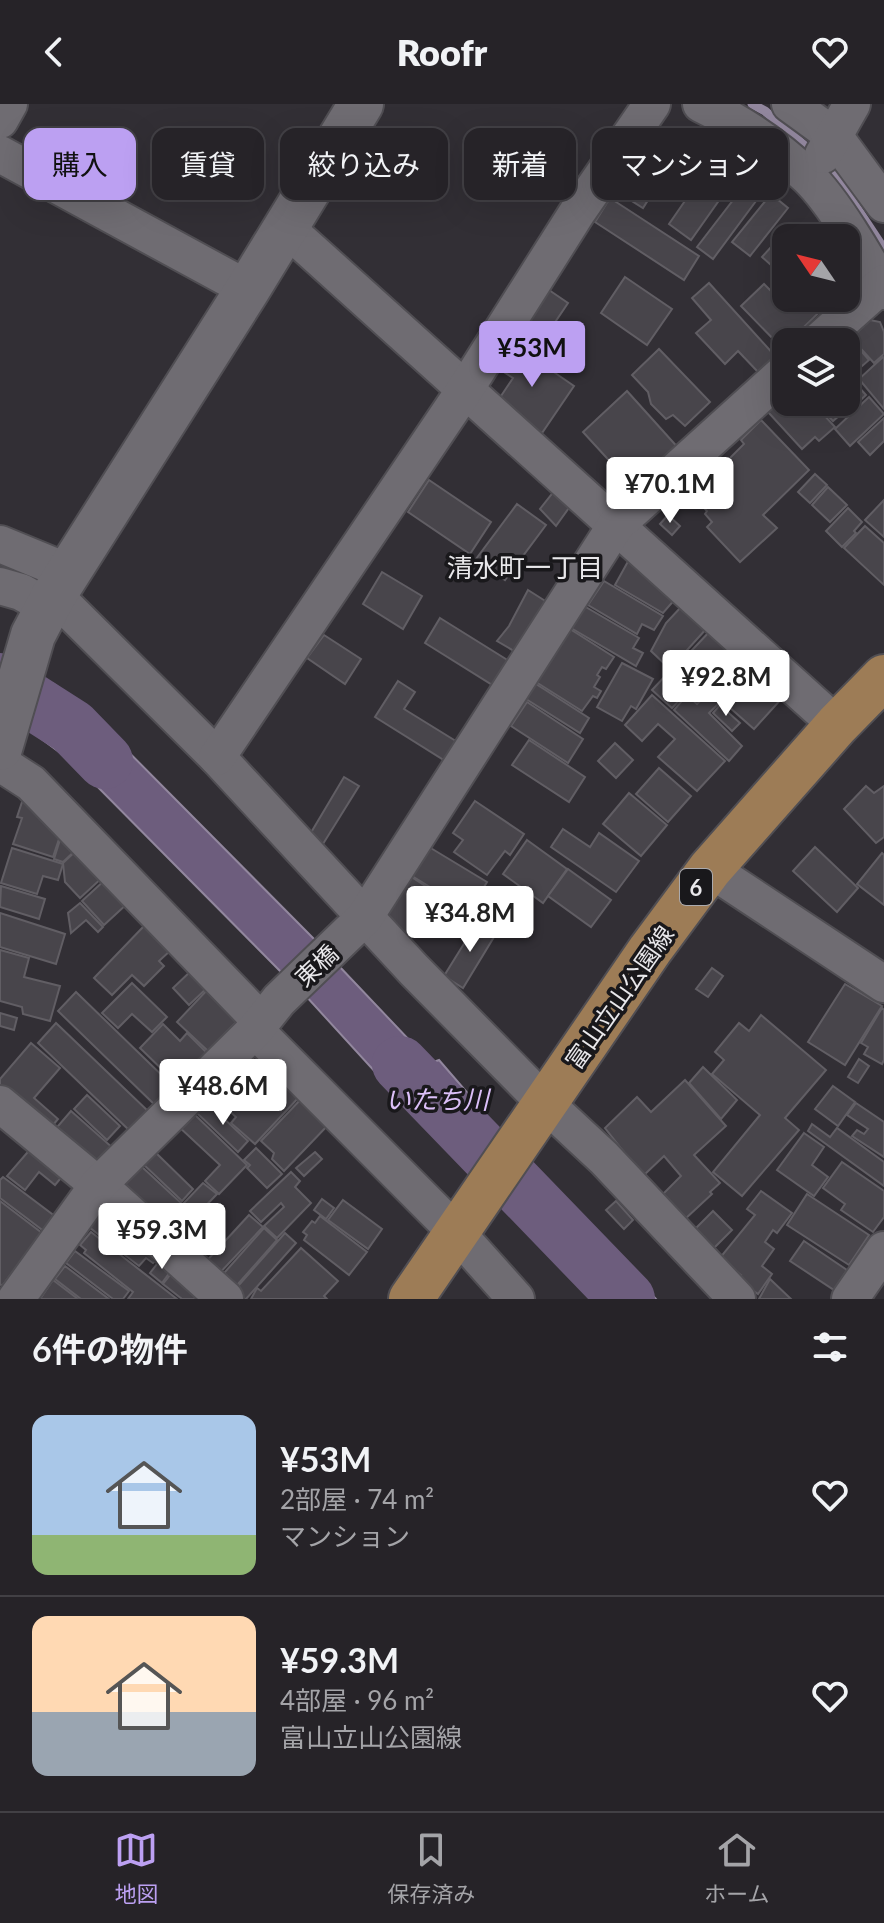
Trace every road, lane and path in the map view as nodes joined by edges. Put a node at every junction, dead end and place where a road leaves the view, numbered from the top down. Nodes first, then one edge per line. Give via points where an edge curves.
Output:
1 (9, 104) edge
2 (361, 104) edge
3 (652, 104) edge
4 (701, 104) edge
5 (790, 104) edge
6 (852, 104) edge
7 (0, 120) edge
8 (834, 136) junction
9 (0, 154) edge
10 (809, 178) junction
11 (884, 204) edge
12 (285, 227) junction
13 (883, 286) edge
14 (248, 289) junction
15 (834, 328) edge
16 (772, 384) edge
17 (466, 388) junction
18 (616, 525) junction
19 (0, 544) edge
20 (0, 586) edge
21 (51, 602) junction
22 (884, 677) edge
23 (837, 725) junction
24 (0, 748) edge
25 (217, 757) junction
26 (0, 763) edge
27 (710, 869) junction
28 (359, 924) junction
29 (884, 984) edge
30 (255, 1030) junction
31 (0, 1104) edge
32 (540, 1111) junction
33 (98, 1185) junction
34 (462, 1224) junction
35 (884, 1250) edge
36 (16, 1299) edge
37 (225, 1299) edge
38 (411, 1299) edge
39 (516, 1299) edge
40 (737, 1299) edge
41 (850, 1299) edge

1 - 7 street
2 - 12 street
3 - 17 street
4 - 10 street via 740,123
5 - 8 street
6 - 8 street
8 - 10 street
8 - 11 street
9 - 14 street
10 - 13 street
12 - 14 street
12 - 17 street
13 - 15 street
14 - 21 street
16 - 18 street, 東橋
17 - 18 street
17 - 25 street
18 - 23 street
18 - 28 street, 東橋
19 - 21 street
20 - 21 street
21 - 24 street
21 - 25 street
22 - 23 main road, 富山立山公園線 / 6
23 - 27 main road, 富山立山公園線 / 6
25 - 28 street
26 - 30 street via 31,783 255,1015
27 - 29 street
27 - 32 main road, 富山立山公園線 / 6
28 - 30 street, 東橋
28 - 32 street
30 - 33 street, 東橋
30 - 34 street
31 - 33 street
32 - 34 main road, 富山立山公園線 / 6
32 - 40 street via 604,1158
33 - 36 street, 東橋
33 - 37 street
34 - 38 main road, 富山立山公園線 / 6
34 - 39 street
35 - 41 street

